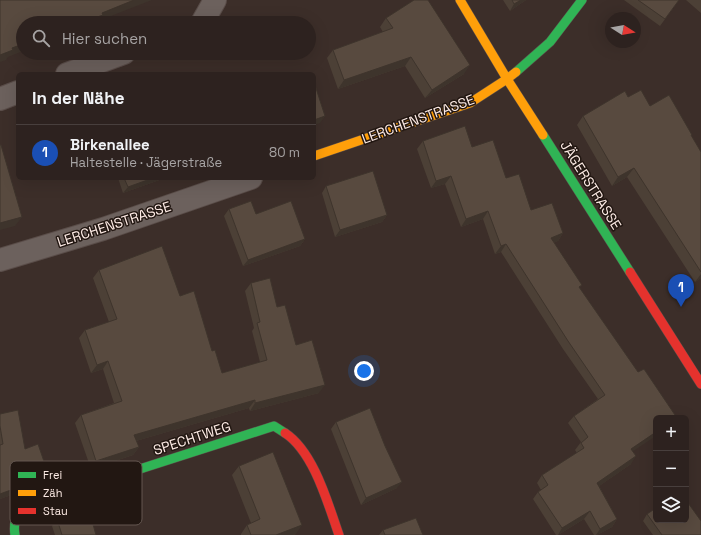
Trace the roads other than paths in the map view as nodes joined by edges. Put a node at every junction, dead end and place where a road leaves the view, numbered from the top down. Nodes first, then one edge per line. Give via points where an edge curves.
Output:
1 (216, 0) edge
2 (460, 0) edge
3 (582, 0) edge
4 (206, 16) edge
5 (105, 60) edge
6 (73, 72) edge
7 (507, 78) junction
8 (16, 93) edge
9 (0, 99) edge
10 (316, 155) edge
11 (245, 180) edge
12 (0, 260) edge
13 (701, 384) edge
14 (142, 468) edge
15 (14, 525) edge
16 (15, 535) edge
17 (339, 535) edge

1 - 4 street
2 - 7 street, JÄGERSTRASSE
3 - 7 street, LERCHENSTRASSE via 550,42
5 - 6 street
7 - 10 street, LERCHENSTRASSE via 470,103
7 - 13 street, JÄGERSTRASSE
8 - 9 street
11 - 12 street, LERCHENSTRASSE via 103,229
14 - 17 street, SPECHTWEG via 274,426 294,439 317,474
15 - 16 street, SPECHTWEG

